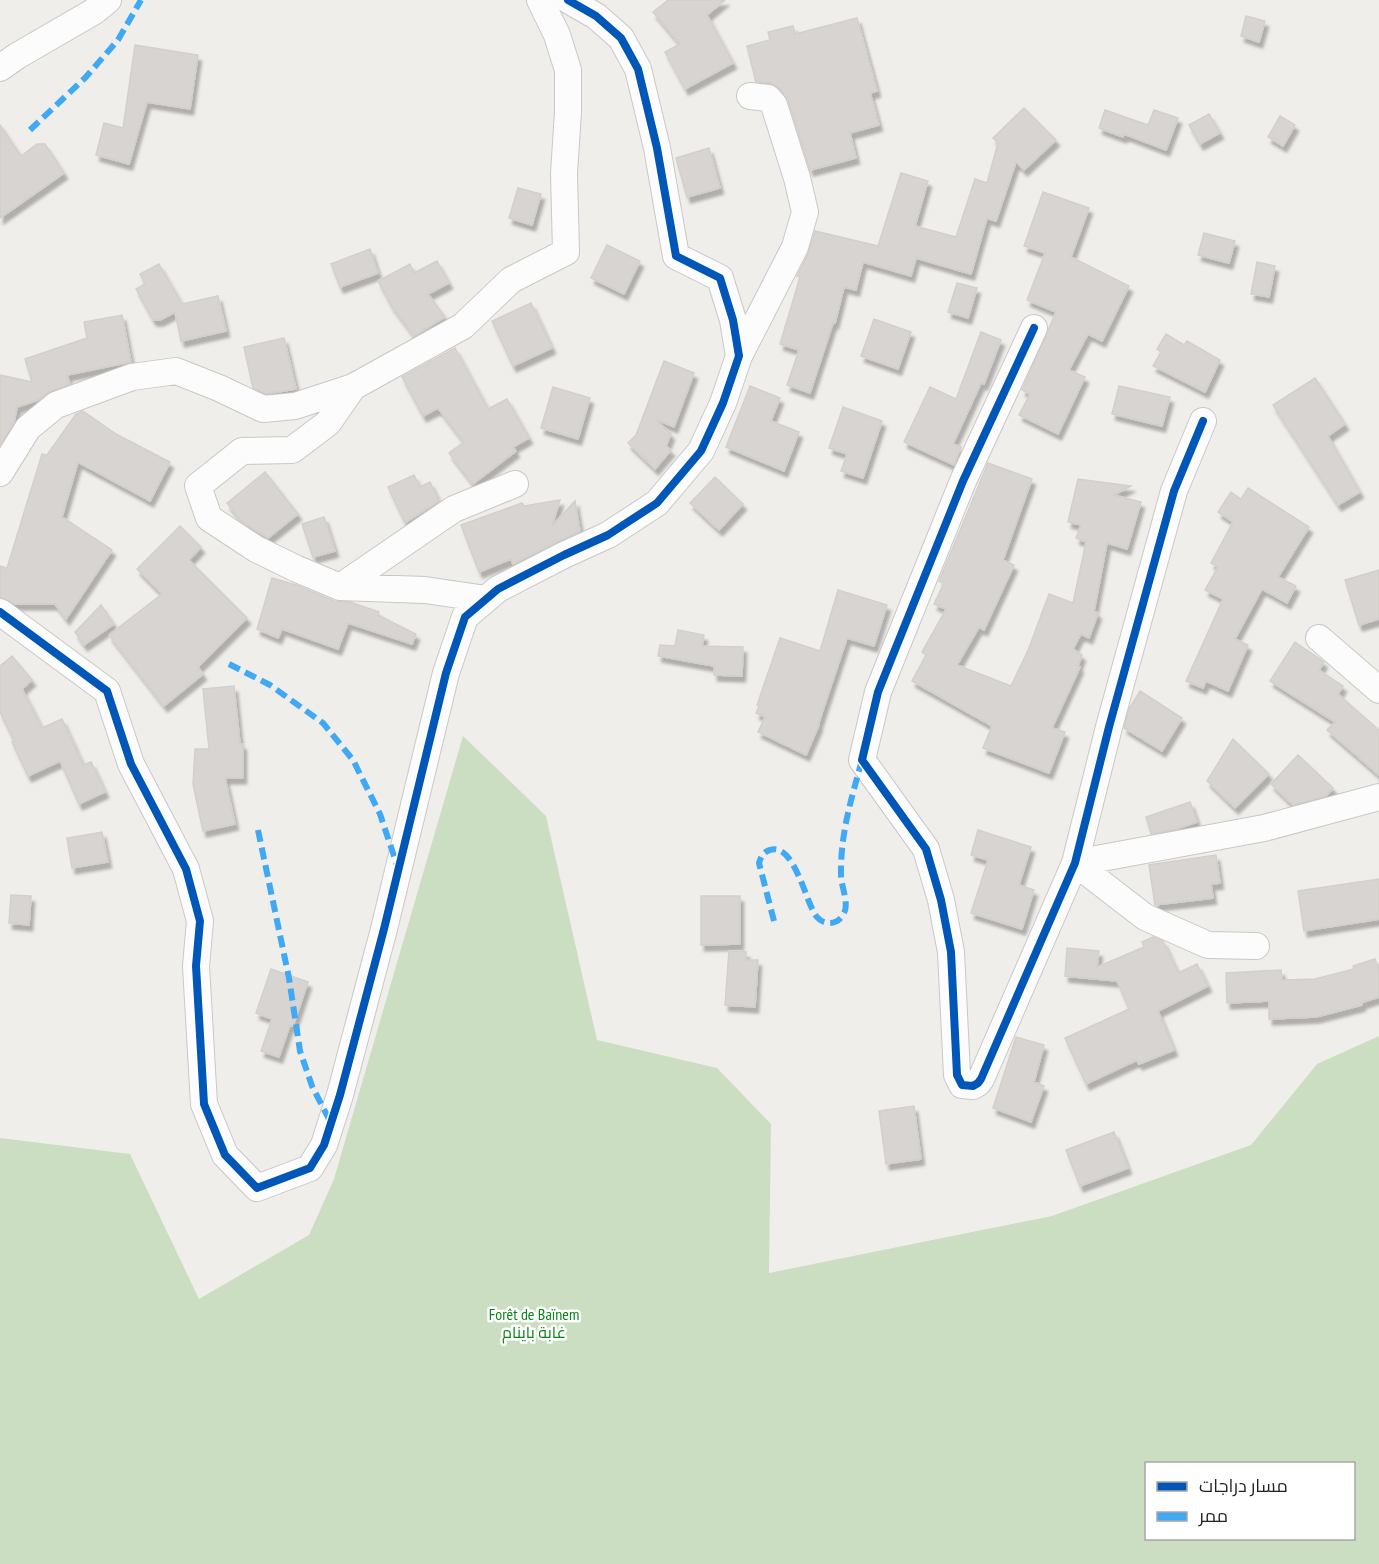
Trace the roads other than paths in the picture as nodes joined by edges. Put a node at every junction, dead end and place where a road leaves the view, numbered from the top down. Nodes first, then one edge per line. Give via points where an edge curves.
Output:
1 (108, 0) edge
2 (540, 0) edge
3 (568, 0) edge
4 (0, 68) edge
5 (750, 96) dead end
6 (1034, 328) dead end
7 (739, 356) junction
8 (353, 387) junction
9 (1203, 421) dead end
10 (27, 430) junction
11 (0, 438) edge
12 (0, 473) edge
13 (515, 484) dead end
14 (340, 586) junction
15 (486, 598) junction
16 (0, 612) edge
17 (1318, 638) dead end
18 (1379, 690) edge
19 (1379, 797) edge
20 (1075, 863) junction
21 (1256, 946) dead end

1 - 4 street
2 - 8 street via 568,70 566,252 511,280 463,326
3 - 7 street via 596,16 621,38 638,69 676,256 720,278
5 - 7 street via 768,98 774,105 805,212 795,247
6 - 20 street via 963,481 878,692 862,760 926,849 951,952 957,1075 962,1085 973,1086 981,1079
7 - 15 street via 701,451 657,503 608,535
8 - 10 street via 296,406 264,410 176,371 132,377 83,394 56,405
8 - 14 street via 328,423 292,450 242,451 198,486 209,518 256,549
9 - 20 street via 1174,491
10 - 11 street
10 - 12 street
13 - 14 street via 454,509
14 - 15 street
15 - 16 street via 465,617 446,673 384,929 324,1145 310,1168 257,1188 225,1155 204,1104 196,966 200,921 186,869 131,764 107,691
17 - 18 street
19 - 20 street via 1264,828
20 - 21 street via 1145,917 1208,945

